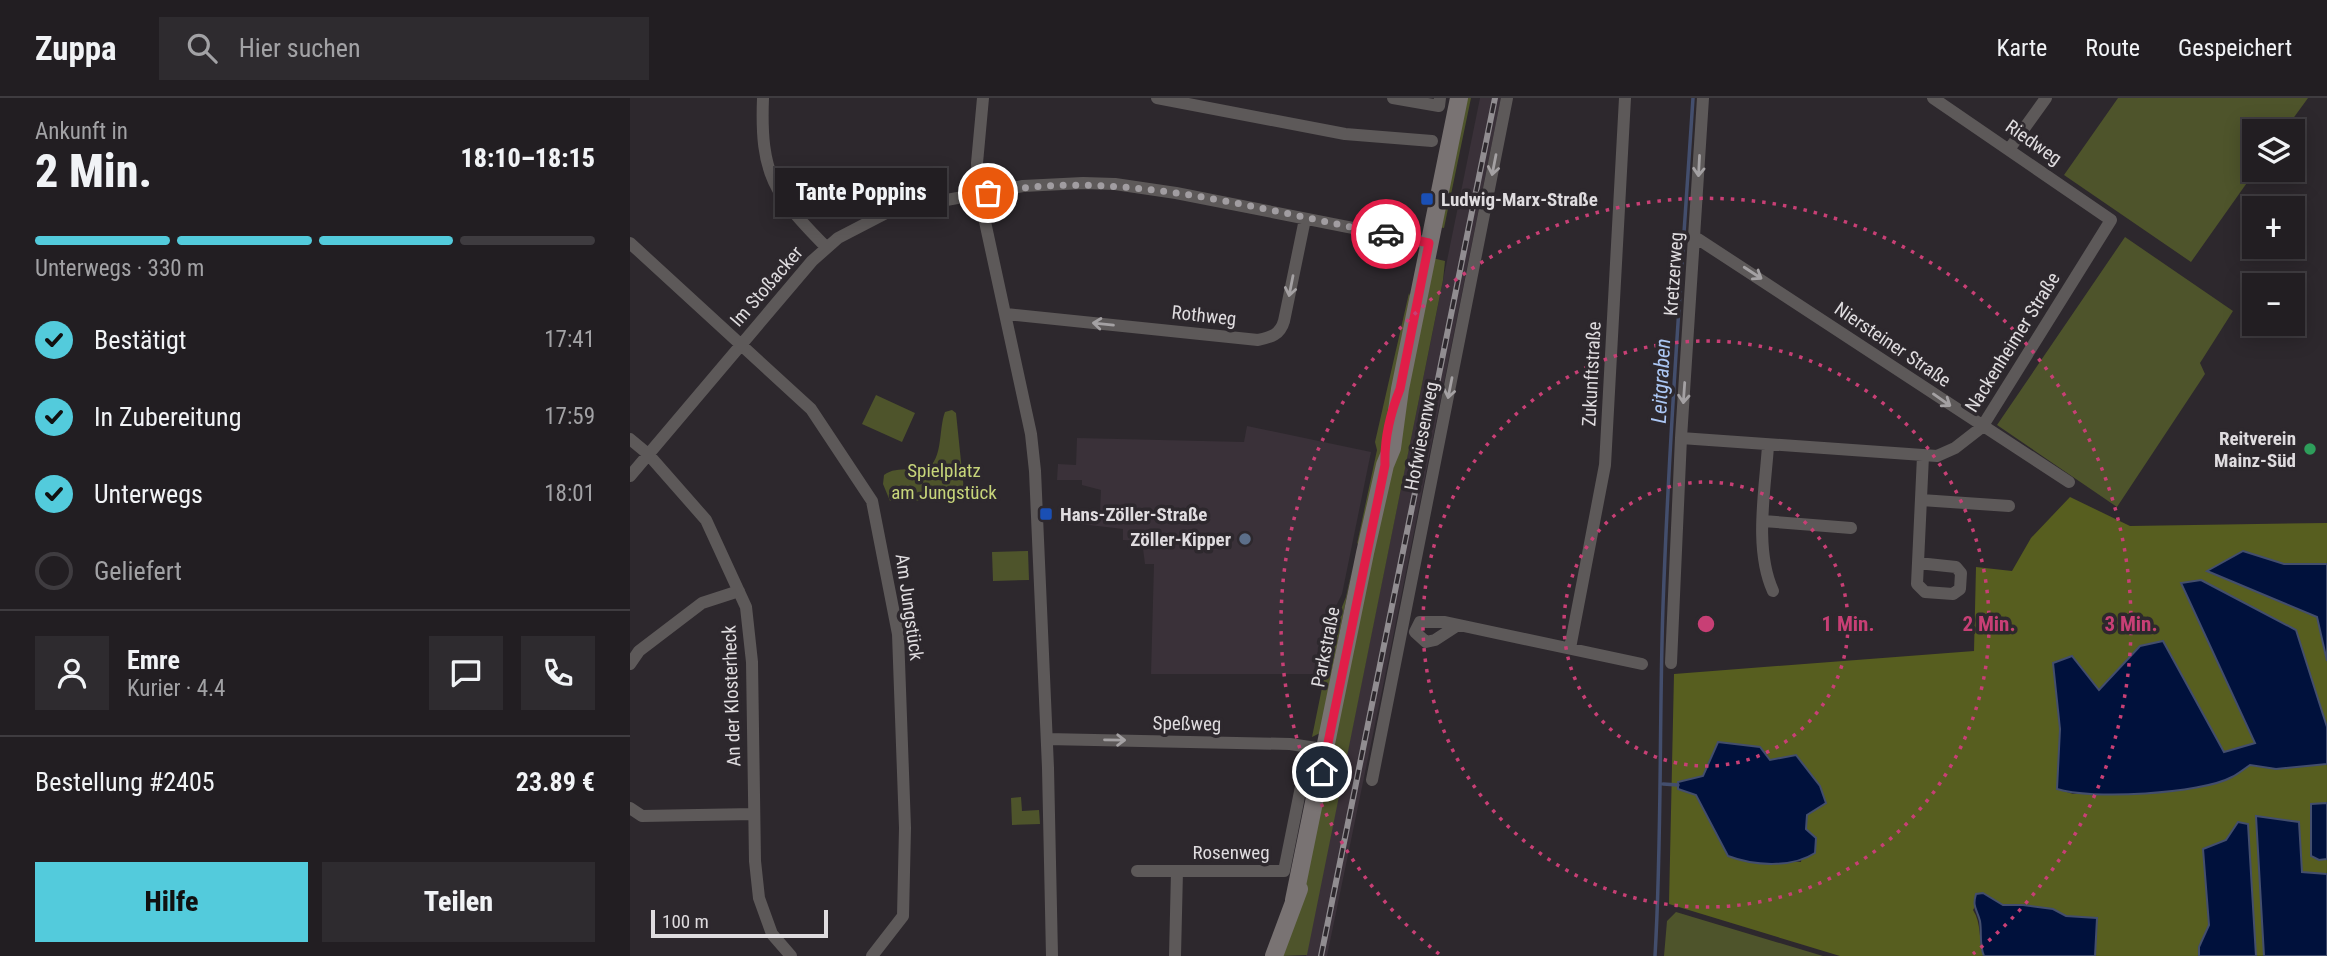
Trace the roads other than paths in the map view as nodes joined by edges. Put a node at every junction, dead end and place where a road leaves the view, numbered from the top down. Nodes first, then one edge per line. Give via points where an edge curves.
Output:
1 (762, 98) edge
2 (982, 98) edge
3 (1157, 98) edge
4 (1393, 98) edge
5 (1459, 98) edge
6 (1507, 98) edge
7 (1625, 98) edge
8 (1703, 98) edge
9 (1933, 98) edge
10 (2046, 98) edge
11 (1440, 102) edge
12 (1432, 141) dead end
13 (2010, 148) junction
14 (979, 194) junction
15 (1305, 219) junction
16 (2111, 220) joint
17 (1695, 237) junction
18 (630, 243) edge
19 (1429, 243) junction
20 (826, 247) junction
21 (1006, 314) junction
22 (742, 344) junction
23 (1982, 427) junction
24 (1681, 438) junction
25 (630, 439) edge
26 (1768, 446) junction
27 (648, 454) junction
28 (1923, 456) junction
29 (630, 476) edge
30 (2068, 482) dead end
31 (1922, 500) junction
32 (2009, 506) dead end
33 (1763, 521) junction
34 (1851, 528) dead end
35 (1918, 564) dead end
36 (739, 591) junction
37 (1773, 591) dead end
38 (1403, 623) junction
39 (1417, 625) junction
40 (1458, 625) junction
41 (1570, 648) junction
42 (1671, 663) dead end
43 (630, 664) edge
44 (1642, 664) dead end
45 (1047, 739) junction
46 (1318, 748) junction
47 (1372, 780) dead end
48 (630, 808) edge
49 (754, 814) junction
50 (1137, 871) dead end
51 (1177, 871) junction
52 (791, 956) edge
53 (872, 956) edge
54 (1052, 956) edge
55 (1175, 956) edge
56 (1274, 956) edge

1 - 20 street via 762,143 774,185 790,210
2 - 14 street
3 - 12 street via 1345,134
4 - 11 street
5 - 19 main road, Parkstraße
6 -> 38 street, Hofwiesenweg
7 - 41 street, Zukunftstraße via 1605,465
8 -> 17 street, Kretzerweg
9 - 13 street, Riedweg
10 - 13 street
13 - 16 street, Riedweg
14 - 15 street via 1023,186 1115,184
14 - 20 street, Im Stoßacker via 892,210
14 - 21 street
15 - 19 street
15 -> 21 street, Rothweg via 1284,321 1278,333 1268,338
16 - 23 street, Nackenheimer Straße
17 -> 23 street, Niersteiner Straße
17 -> 24 street, Kretzerweg
18 - 22 street, Am Jungstück
19 - 46 main road, Parkstraße via 1392,448
20 - 22 street, Im Stoßacker
21 - 45 street via 1035,471
22 - 27 street, Im Stoßacker
22 - 53 street, Am Jungstück via 811,409 833,439 872,501 886,561 898,634 905,901 896,928
23 - 28 street, Nackenheimer Straße via 1955,448
23 - 30 street, Niersteiner Straße
24 - 26 street, Nackenheimer Straße
24 - 42 street, Kretzerweg
25 - 27 street, An der Klosterheck
26 - 28 street, Nackenheimer Straße
26 - 33 street
27 - 29 street, Im Stoßacker
27 - 36 street, An der Klosterheck via 706,520
28 - 31 street
31 - 32 street
31 - 35 street
33 - 34 street
33 - 37 street via 1765,566
36 - 43 street via 702,603 639,651
36 - 49 street, An der Klosterheck via 746,607 752,662
38 - 39 street
38 - 47 street, Hofwiesenweg
39 - 40 street via 1427,620
39 - 40 street via 1417,636 1426,642
40 - 41 street
41 - 44 street
45 -> 46 street, Speßweg
45 - 54 street
46 - 51 street, Rosenweg via 1284,871
46 - 56 main road, Parkstraße via 1306,871
48 - 49 street via 642,816
49 - 52 street, An der Klosterheck via 763,914 772,934
50 - 51 street, Rosenweg
51 - 55 street, Rosenweg

